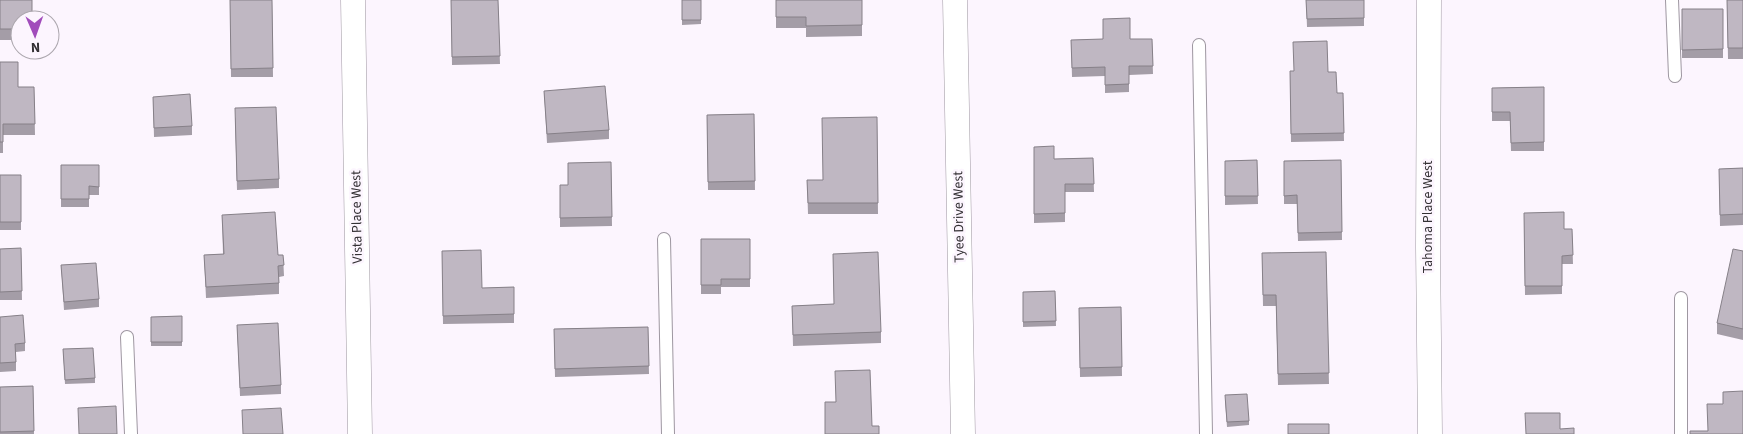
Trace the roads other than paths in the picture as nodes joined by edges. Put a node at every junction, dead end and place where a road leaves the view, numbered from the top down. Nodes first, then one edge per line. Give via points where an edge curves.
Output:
1 (353, 0) edge
2 (955, 0) edge
3 (1429, 0) edge
4 (1672, 0) edge
5 (1199, 45) dead end
6 (1675, 76) dead end
7 (664, 239) dead end
8 (1681, 298) dead end
9 (127, 338) dead end
10 (131, 434) edge
11 (360, 434) edge
12 (668, 434) edge
13 (963, 434) edge
14 (1206, 434) edge
15 (1430, 434) edge
16 (1681, 434) edge

1 - 11 street, Vista Place West
2 - 13 street, Tyee Drive West
3 - 15 street, Tahoma Place West
4 - 6 lane
5 - 14 lane
7 - 12 lane
8 - 16 lane
9 - 10 lane

